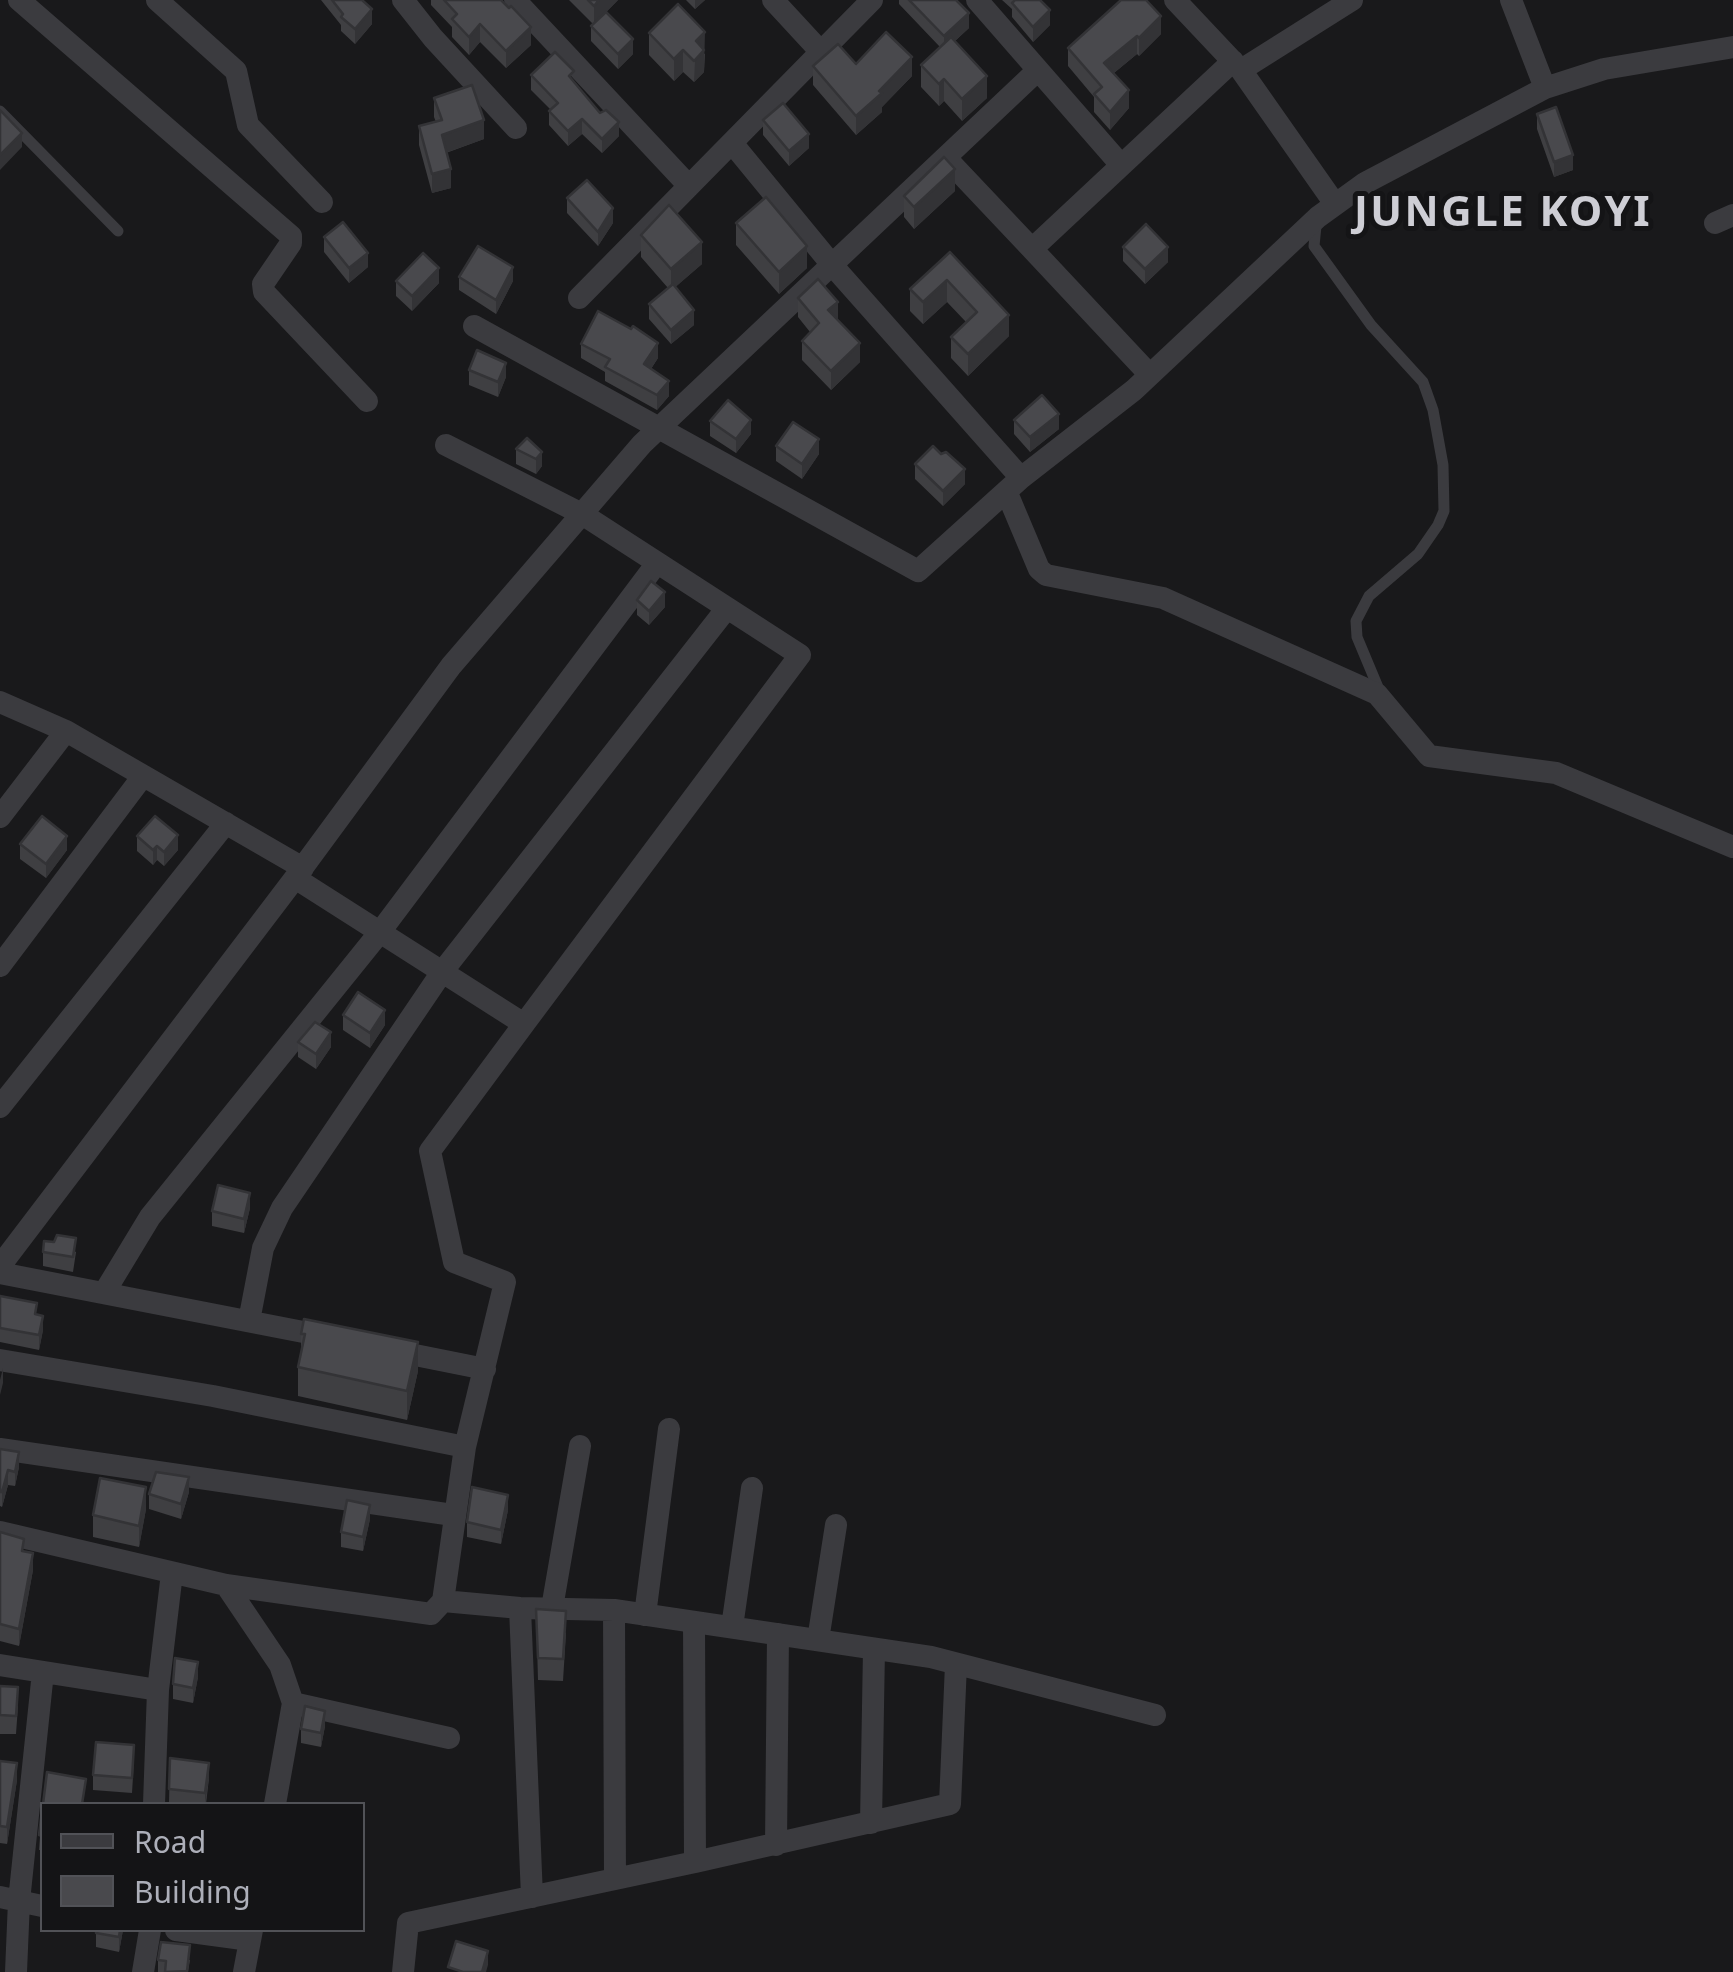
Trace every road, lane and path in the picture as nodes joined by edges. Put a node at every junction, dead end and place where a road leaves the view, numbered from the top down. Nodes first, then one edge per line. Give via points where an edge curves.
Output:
1 (19, 0) edge
2 (157, 0) edge
3 (403, 0) edge
4 (515, 0) edge
5 (773, 0) edge
6 (872, 0) edge
7 (976, 0) edge
8 (1176, 0) edge
9 (1352, 0) edge
10 (1511, 0) edge
11 (1733, 47) edge
12 (820, 52) junction
13 (1237, 65) junction
14 (1038, 70) junction
15 (1545, 88) junction
16 (0, 111) edge
17 (516, 128) dead end
18 (732, 142) junction
19 (946, 158) junction
20 (1121, 165) junction
21 (689, 186) junction
22 (322, 202) dead end
23 (1326, 211) junction
24 (118, 231) dead end
25 (1032, 250) junction
26 (833, 266) junction
27 (578, 298) dead end
28 (474, 326) dead end
29 (1150, 375) junction
30 (367, 401) dead end
31 (658, 429) junction
32 (446, 445) dead end
33 (1014, 486) junction
34 (582, 514) junction
35 (657, 562) junction
36 (727, 608) junction
37 (1382, 697) junction
38 (0, 702) edge
39 (66, 731) junction
40 (143, 776) junction
41 (0, 817) edge
42 (226, 823) junction
43 (1733, 847) edge
44 (299, 873) junction
45 (380, 932) junction
46 (0, 966) edge
47 (442, 972) junction
48 (524, 1024) junction
49 (0, 1107) edge
50 (0, 1270) edge
51 (104, 1293) junction
52 (249, 1321) junction
53 (0, 1360) edge
54 (485, 1369) junction
55 (669, 1429) dead end
56 (580, 1446) dead end
57 (465, 1447) junction
58 (0, 1449) edge
59 (752, 1488) dead end
60 (453, 1515) junction
61 (836, 1525) dead end
62 (0, 1532) edge
63 (172, 1572) junction
64 (226, 1584) junction
65 (443, 1601) junction
66 (520, 1608) junction
67 (552, 1608) junction
68 (614, 1610) junction
69 (646, 1615) junction
70 (694, 1622) junction
71 (732, 1627) junction
72 (778, 1634) junction
73 (818, 1640) junction
74 (874, 1648) junction
75 (0, 1664) edge
76 (956, 1664) junction
77 (43, 1672) junction
78 (158, 1690) junction
79 (293, 1703) junction
80 (1155, 1714) dead end
81 (449, 1738) dead end
82 (154, 1802) edge
83 (275, 1802) edge
84 (871, 1822) junction
85 (776, 1845) junction
86 (695, 1862) junction
87 (615, 1879) junction
88 (532, 1896) junction
89 (9, 1899) edge
90 (40, 1906) edge
91 (150, 1932) edge
92 (214, 1932) edge
93 (251, 1934) edge
94 (16, 1972) edge
95 (143, 1972) edge
96 (244, 1972) edge
97 (403, 1972) edge

1 - 30 street via 291,236 263,288
2 - 22 street via 236,71 248,124
3 - 17 street
4 - 21 street
5 - 12 street
6 - 12 street
7 - 14 street
8 - 13 street
9 - 13 street
10 - 15 street
11 - 15 street via 1604,69
12 - 18 street
13 - 20 street
13 - 23 street
14 - 19 street
14 - 20 street
15 - 23 street via 1365,183
16 - 24 lane
18 - 21 street
18 - 26 street
19 - 25 street
19 - 26 street
20 - 25 street
21 - 27 street
23 - 29 street
23 - 37 lane via 1312,244 1422,382 1443,465 1438,526 1418,554 1369,596 1356,622
25 - 29 street
26 - 31 street
26 - 33 street
28 - 31 street
29 - 33 street
31 - 33 street via 918,571
31 - 34 street
32 - 34 street
33 - 37 street via 1044,574 1163,598
34 - 35 street
34 - 44 street via 452,666
35 - 36 street
35 - 45 street
36 - 47 street
36 - 48 street via 800,655
37 - 43 street via 1429,756 1556,773
38 - 39 street
39 - 40 street
39 - 41 street
40 - 42 street
40 - 46 street
42 - 44 street
42 - 49 street
44 - 45 street
44 - 50 street
45 - 47 street
45 - 51 street via 150,1217
47 - 48 street
47 - 52 street via 271,1227
48 - 54 street via 430,1150 454,1262 506,1282
50 - 51 street
51 - 52 street
52 - 54 street
53 - 57 street
54 - 57 street
55 - 69 street
56 - 67 street
57 - 60 street
58 - 60 street
59 - 71 street
60 - 65 street
61 - 73 street
62 - 63 street
63 - 64 street
63 - 78 street
64 - 65 street via 431,1614
64 - 79 street via 280,1665
65 - 66 street
66 - 67 street
66 - 88 street
67 - 68 street
68 - 69 street
68 - 87 street
69 - 70 street
70 - 71 street
70 - 86 street
71 - 72 street
72 - 73 street
72 - 85 street
73 - 74 street
74 - 76 street
74 - 84 street
75 - 77 street
76 - 80 street
76 - 84 street via 950,1804
77 - 78 street
77 - 89 street
78 - 82 street
79 - 81 street
79 - 83 street
84 - 85 street
85 - 86 street
86 - 87 street
87 - 88 street
88 - 97 street via 408,1923
89 - 90 street
89 - 94 street
91 - 95 street
92 - 93 street
93 - 96 street

